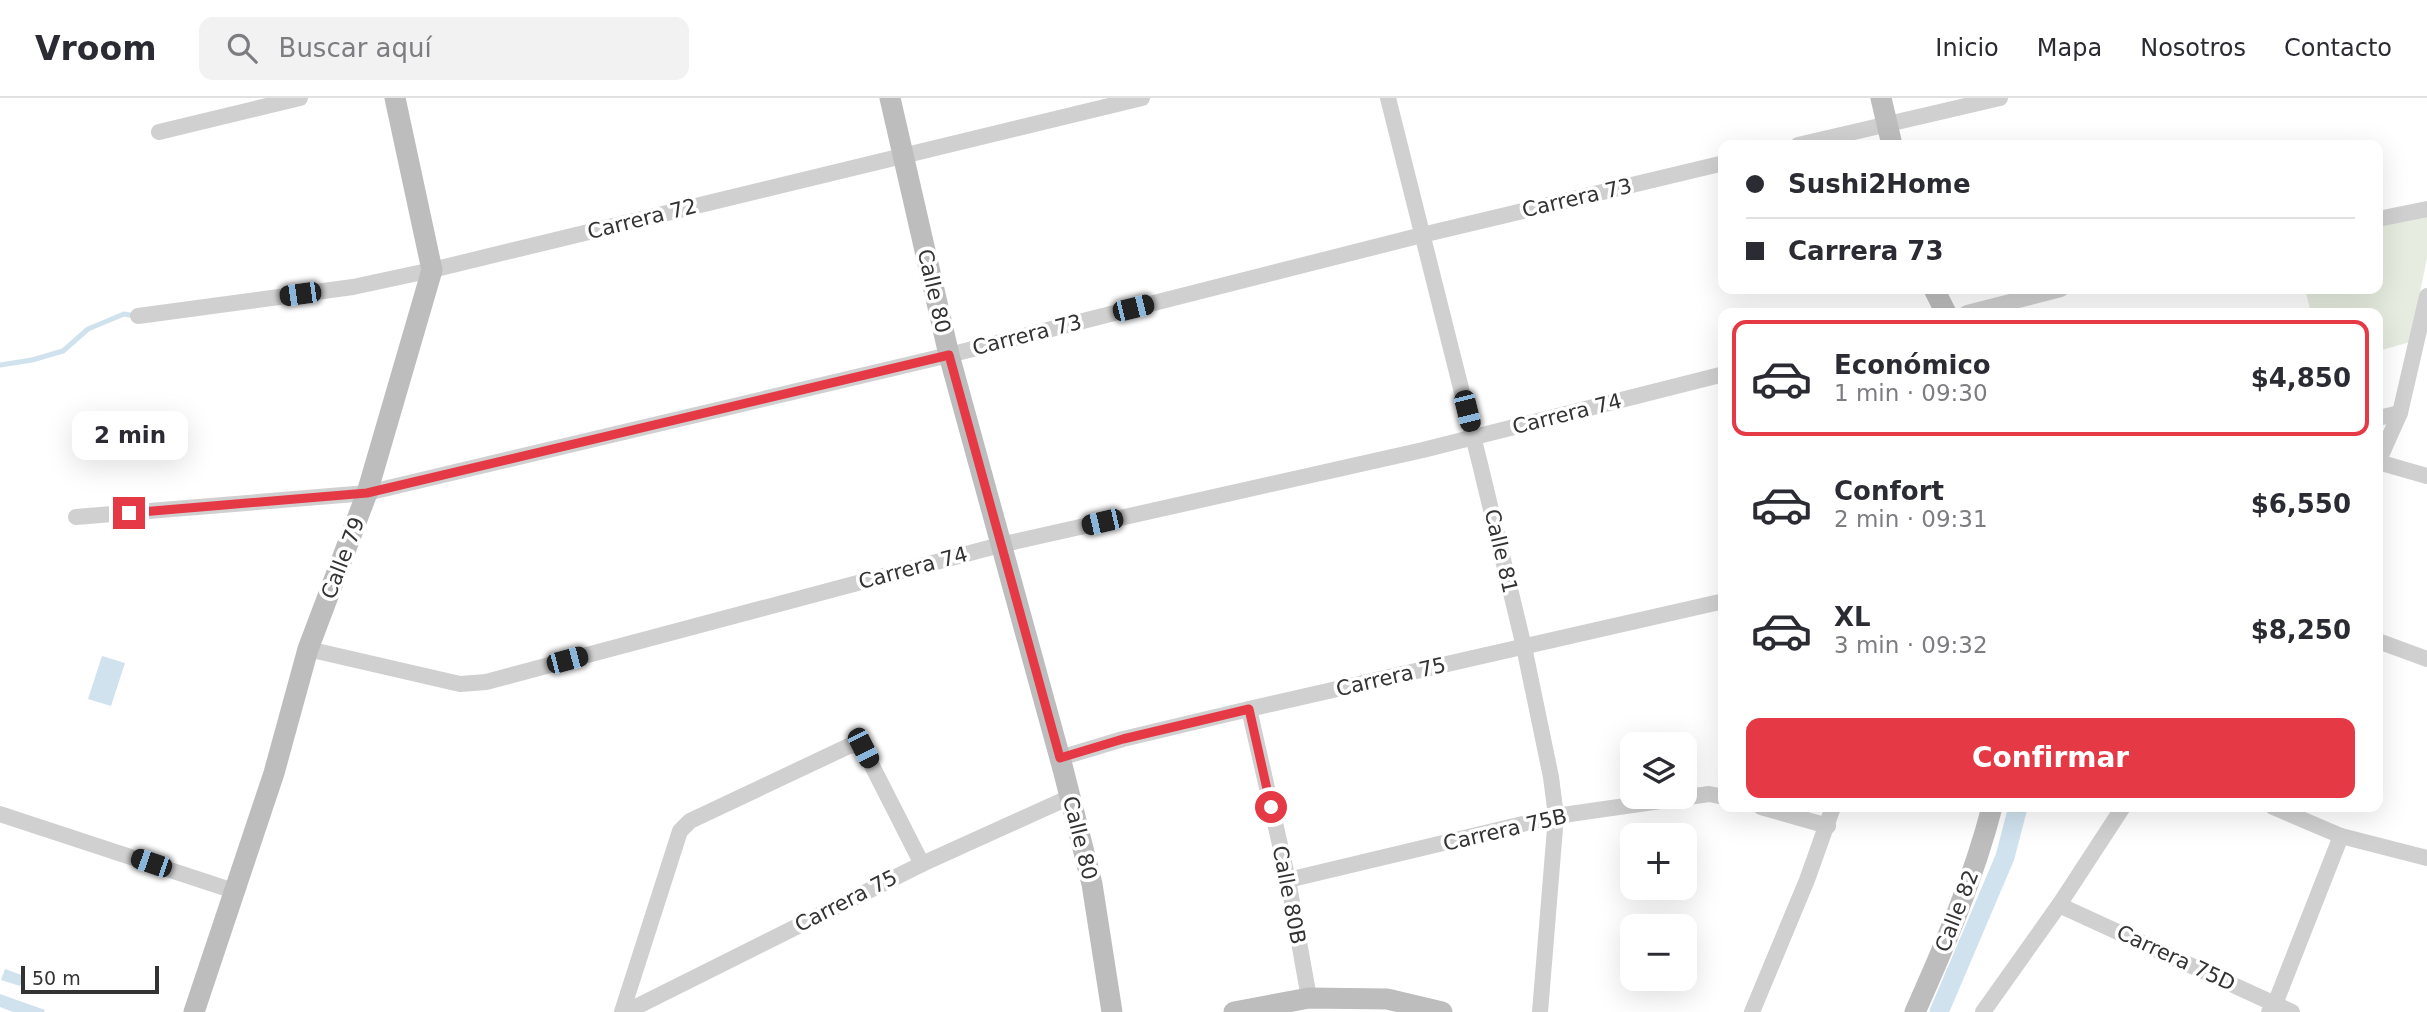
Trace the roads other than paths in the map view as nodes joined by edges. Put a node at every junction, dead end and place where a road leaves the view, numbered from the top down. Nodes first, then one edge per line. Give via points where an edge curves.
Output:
1 (300, 98) edge
2 (395, 98) edge
3 (890, 98) edge
4 (1142, 98) edge
5 (1388, 98) edge
6 (1881, 98) edge
7 (2000, 98) edge
8 (1888, 124) junction
9 (159, 132) dead end
10 (1819, 140) edge
11 (1891, 140) edge
12 (904, 155) junction
13 (1718, 164) edge
14 (2427, 209) edge
15 (2383, 218) edge
16 (1422, 235) junction
17 (432, 270) junction
18 (2041, 294) edge
19 (2427, 296) edge
20 (1986, 308) edge
21 (138, 316) dead end
22 (949, 355) junction
23 (1718, 376) edge
24 (2400, 413) junction
25 (2383, 417) edge
26 (1473, 437) junction
27 (2383, 451) edge
28 (2383, 463) edge
29 (2427, 476) edge
30 (367, 493) junction
31 (76, 517) dead end
32 (1000, 545) junction
33 (1718, 602) edge
34 (2383, 643) edge
35 (1524, 646) junction
36 (308, 649) junction
37 (2427, 659) edge
38 (1249, 709) junction
39 (1060, 758) junction
40 (1718, 796) edge
41 (1070, 797) junction
42 (1779, 812) edge
43 (1832, 812) edge
44 (1991, 812) edge
45 (2120, 812) edge
46 (2285, 812) edge
47 (0, 814) edge
48 (1556, 816) junction
49 (1828, 826) junction
50 (2342, 836) junction
51 (2427, 858) edge
52 (922, 864) junction
53 (1288, 880) junction
54 (234, 891) junction
55 (2059, 905) junction
56 (1309, 998) junction
57 (2272, 1008) edge
58 (194, 1012) edge
59 (624, 1012) edge
60 (1112, 1012) edge
61 (1234, 1012) edge
62 (1442, 1012) edge
63 (1540, 1012) edge
64 (1752, 1012) edge
65 (1915, 1012) edge
66 (1983, 1012) edge
67 (2292, 1012) edge

1 - 9 street
2 - 17 street, Calle 79
3 - 12 street, Calle 80
4 - 12 street, Carrera 72
5 - 16 street, Calle 81
6 - 8 street
7 - 8 street
8 - 10 street
8 - 11 street
12 - 17 street, Carrera 72
12 - 22 street, Calle 80
13 - 16 street, Carrera 73
14 - 15 street
16 - 22 street, Carrera 73
16 - 26 street, Calle 81
17 - 21 street, Carrera 72 via 354,287
17 - 30 street, Calle 79
18 - 20 street
19 - 24 street
22 - 30 street, Carrera 73
22 - 32 street, Calle 80
23 - 26 street, Carrera 74
24 - 25 street
24 - 27 street
26 - 32 street, Carrera 74
26 - 35 street, Calle 81
28 - 29 street
30 - 31 street, Carrera 73
30 - 36 street, Calle 79
32 - 36 street, Carrera 74 via 486,682 460,684
32 - 39 street, Calle 80
33 - 35 street, Carrera 75
34 - 37 street
35 - 38 street, Carrera 75
35 - 48 street, Calle 81
36 - 54 street, Calle 79 via 274,773
38 - 39 street, Carrera 75
38 - 53 street, Calle 80B
39 - 41 street, Calle 80
40 - 48 street, Carrera 75B
41 - 52 street, Carrera 75
41 - 60 street, Calle 80 via 1091,884
42 - 49 street
43 - 49 street
44 - 65 street, Calle 82 via 1982,847
45 - 55 street
46 - 50 street
47 - 54 street
48 - 53 street, Carrera 75B
48 - 63 street, Calle 81
49 - 64 street
50 - 51 street
50 - 57 street
52 - 59 street, Carrera 75
52 - 59 street via 863,748 851,745 690,821 680,831
53 - 56 street, Calle 80B
54 - 58 street, Calle 79
55 - 57 street, Carrera 75D
55 - 66 street
56 - 61 street
56 - 62 street via 1387,999
57 - 67 street, Carrera 75D

